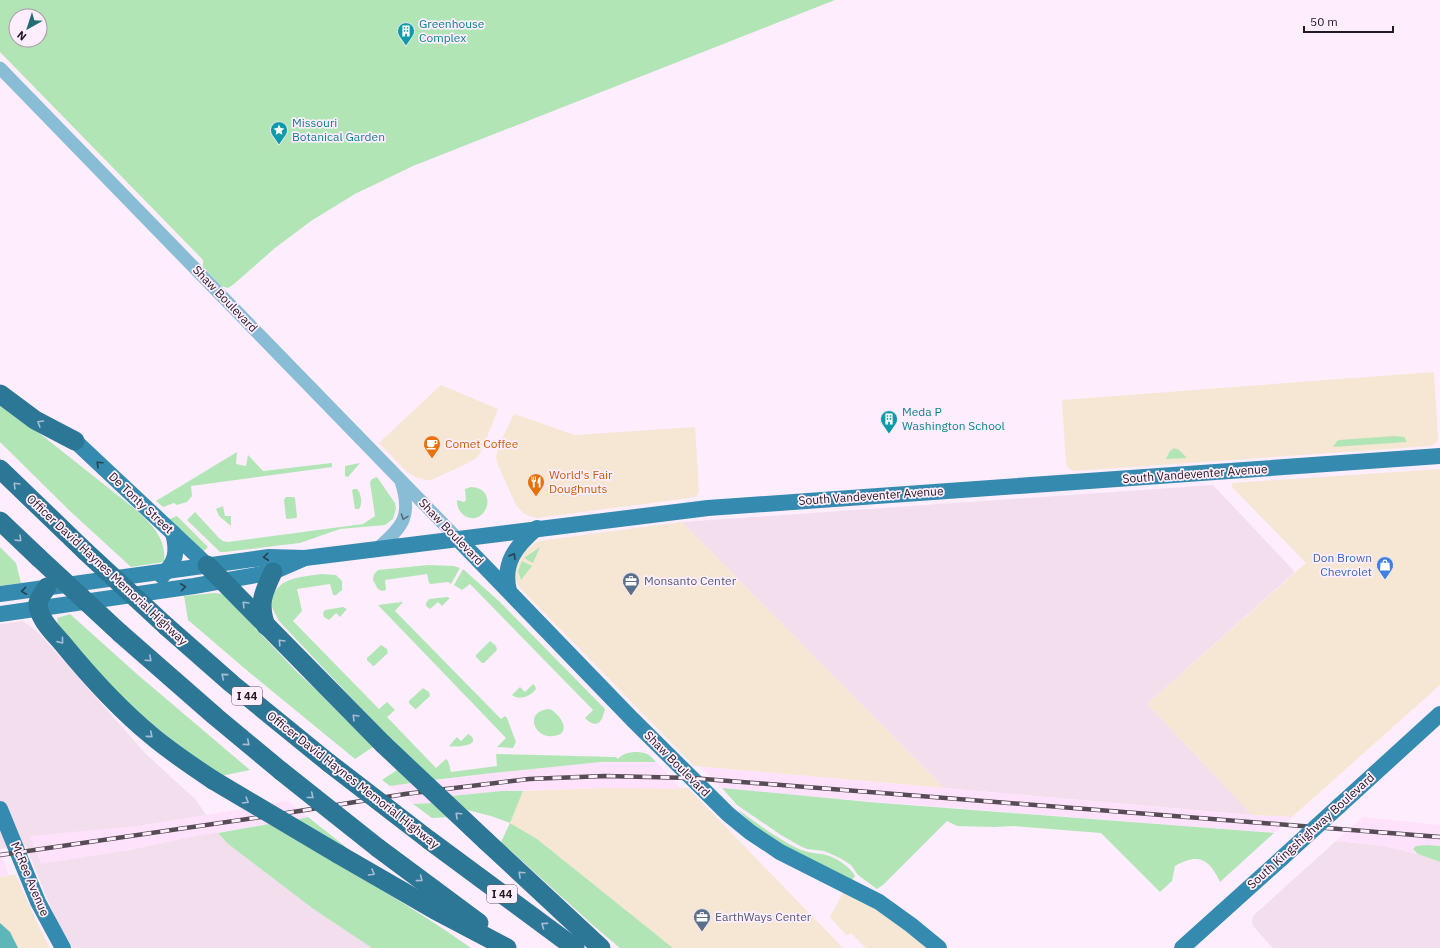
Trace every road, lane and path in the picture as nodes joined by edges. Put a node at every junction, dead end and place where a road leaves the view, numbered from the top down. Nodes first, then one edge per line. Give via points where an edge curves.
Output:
1 (0, 68) edge
2 (0, 394) edge
3 (75, 442) joint
4 (1440, 456) edge
5 (0, 469) edge
6 (401, 480) junction
7 (0, 520) edge
8 (537, 528) junction
9 (173, 533) junction
10 (458, 539) junction
11 (378, 548) junction
12 (305, 558) junction
13 (207, 565) junction
14 (167, 572) junction
15 (273, 572) junction
16 (223, 581) junction
17 (47, 587) junction
18 (508, 591) junction
19 (144, 593) junction
20 (0, 594) edge
21 (39, 609) junction
22 (0, 614) edge
23 (266, 626) junction
24 (1440, 714) edge
25 (0, 809) edge
26 (63, 948) edge
27 (507, 948) edge
28 (513, 948) edge
29 (575, 948) edge
30 (601, 948) edge
31 (939, 948) edge
32 (1182, 948) edge

1 - 6 street, Shaw Boulevard
3 -> 2 highway via 35,420
9 -> 3 main road, De Tonty Street
4 - 8 main road, South Vandeventer Avenue via 708,508
29 -> 5 highway, Officer David Haynes Memorial Highway / I 44, bridge via 429,840 232,684 85,551
6 - 10 street, Shaw Boulevard
6 -> 11 street via 406,497 405,515 395,533
7 -> 28 highway, bridge via 120,633 205,708 378,848
8 - 10 main road, South Vandeventer Avenue
18 -> 8 main road via 506,573 510,558
9 - 13 main road, De Tonty Street
9 - 14 main road via 175,558
10 - 11 main road, South Vandeventer Avenue
10 - 18 main road, Shaw Boulevard
11 - 12 main road, South Vandeventer Avenue
12 -> 13 main road, South Vandeventer Avenue via 269,557
12 - 15 main road, South Vandeventer Avenue
13 - 14 main road, South Vandeventer Avenue
13 - 16 highway
14 - 17 main road, South Vandeventer Avenue
14 - 19 main road
15 - 16 main road, South Vandeventer Avenue
15 - 23 highway via 262,604
19 -> 16 main road, South Vandeventer Avenue
23 -> 16 highway
17 -> 20 main road, South Vandeventer Avenue
17 - 21 highway via 39,601
18 - 31 main road, Shaw Boulevard via 632,719 738,823 787,855 879,902
19 - 21 main road, South Vandeventer Avenue
21 - 22 main road, South Vandeventer Avenue
21 -> 27 highway, bridge via 53,632 107,694 171,751 213,780 338,854
30 -> 23 highway, bridge via 383,744
24 - 32 main road, South Kingshighway Boulevard, bridge
25 - 26 main road, McRee Avenue via 38,902

